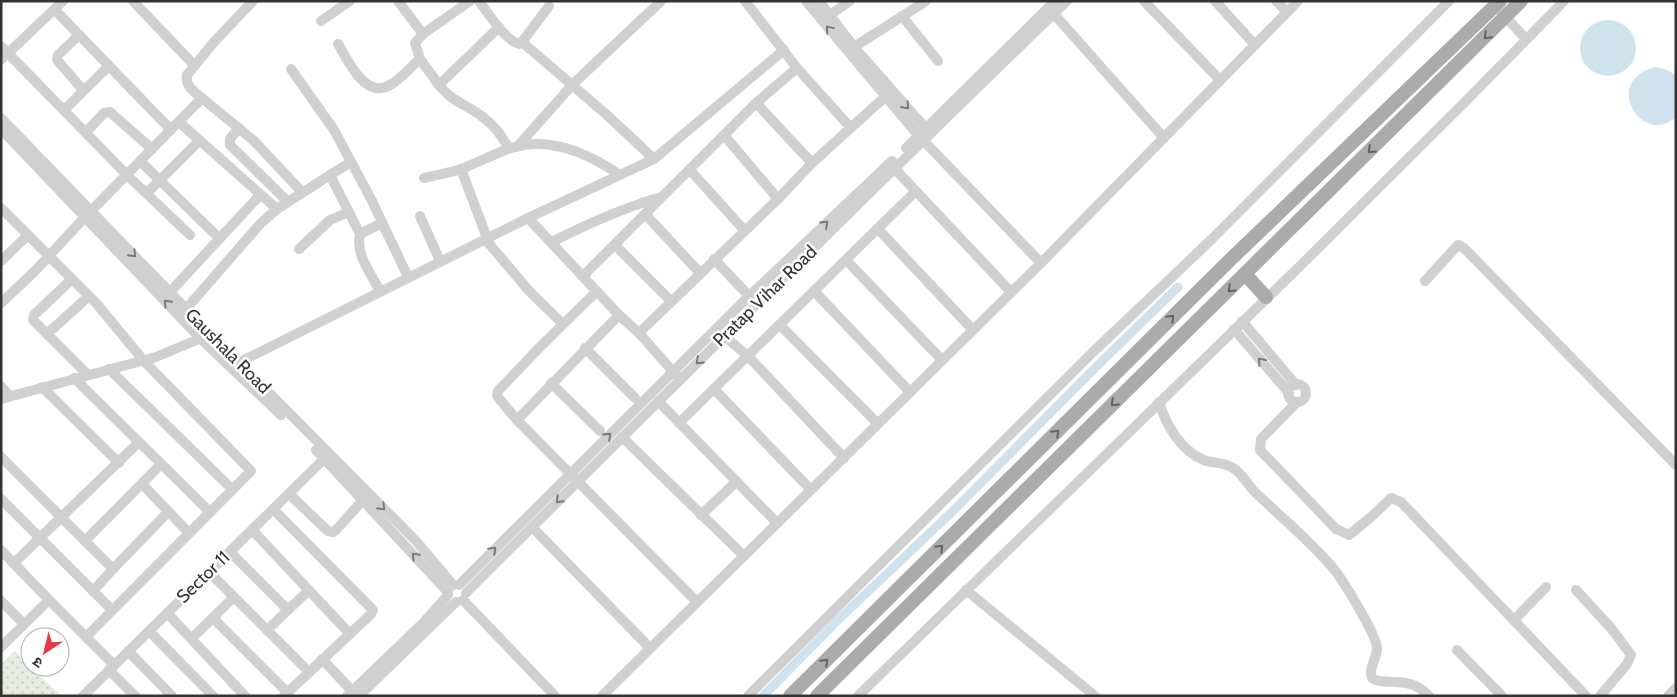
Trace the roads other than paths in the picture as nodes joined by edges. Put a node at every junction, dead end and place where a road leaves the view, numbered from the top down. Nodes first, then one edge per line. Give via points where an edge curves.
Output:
1 (63, 1) edge
2 (133, 1) edge
3 (253, 1) edge
4 (350, 1) edge
5 (398, 1) edge
6 (470, 1) edge
7 (479, 1) edge
8 (661, 1) edge
9 (746, 1) edge
10 (806, 1) edge
11 (819, 1) edge
12 (850, 1) edge
13 (926, 1) edge
14 (1055, 1) edge
15 (1067, 1) edge
16 (1144, 1) edge
17 (1215, 1) edge
18 (1276, 1) edge
19 (1298, 1) edge
20 (1449, 1) edge
21 (1521, 1) edge
22 (1564, 1) edge
23 (550, 3) edge
24 (1498, 4) edge
25 (55, 10) junction
26 (1287, 12) junction
27 (1054, 14) junction
28 (830, 15) junction
29 (902, 16) junction
30 (1505, 17) junction
31 (321, 20) dead end
32 (499, 27) junction
33 (79, 34) junction
34 (423, 34) junction
35 (1526, 39) junction
36 (522, 42) junction
37 (338, 44) dead end
38 (1255, 44) junction
39 (854, 47) junction
40 (784, 50) junction
41 (4, 53) edge
42 (420, 59) junction
43 (938, 61) dead end
44 (998, 63) junction
45 (109, 66) junction
46 (194, 66) junction
47 (797, 68) junction
48 (291, 69) dead end
49 (1220, 80) junction
50 (573, 84) junction
51 (439, 86) junction
52 (83, 90) junction
53 (886, 96) junction
54 (202, 98) junction
55 (756, 103) junction
56 (64, 110) junction
57 (1, 118) edge
58 (179, 122) junction
59 (239, 128) junction
60 (850, 128) junction
61 (1, 129) edge
62 (171, 130) junction
63 (86, 132) junction
64 (924, 134) junction
65 (724, 135) junction
66 (1164, 138) junction
67 (199, 141) junction
68 (513, 147) junction
69 (152, 149) junction
70 (654, 159) junction
71 (140, 161) junction
72 (351, 162) junction
73 (812, 163) junction
74 (894, 168) junction
75 (461, 169) junction
76 (690, 170) junction
77 (127, 175) junction
78 (330, 175) junction
79 (620, 175) junction
80 (424, 178) dead end
81 (160, 180) junction
82 (916, 191) junction
83 (302, 192) junction
84 (147, 193) junction
85 (260, 195) junction
86 (662, 197) junction
87 (778, 199) junction
88 (288, 202) junction
89 (1, 208) edge
90 (277, 209) junction
91 (349, 212) junction
92 (88, 214) junction
93 (645, 214) junction
94 (420, 216) dead end
95 (528, 218) junction
96 (382, 223) junction
97 (878, 229) junction
98 (744, 230) junction
99 (360, 234) junction
100 (28, 235) junction
101 (190, 235) dead end
102 (219, 238) junction
103 (486, 239) junction
104 (552, 242) junction
105 (615, 245) junction
106 (299, 250) dead end
107 (49, 256) junction
108 (714, 259) junction
109 (1, 260) edge
110 (846, 260) junction
111 (440, 261) junction
112 (1041, 263) junction
113 (700, 273) junction
114 (1246, 274) junction
115 (584, 276) junction
116 (408, 277) junction
117 (72, 278) junction
118 (1425, 281) dead end
119 (597, 291) junction
120 (170, 292) junction
121 (380, 292) junction
122 (814, 292) junction
123 (1011, 292) junction
124 (88, 296) junction
125 (749, 296) junction
126 (1266, 297) junction
127 (671, 301) junction
128 (1, 303) edge
129 (186, 309) junction
130 (619, 315) junction
131 (1242, 321) junction
132 (563, 324) junction
133 (780, 325) junction
134 (1234, 329) junction
135 (973, 330) junction
136 (639, 333) junction
137 (47, 334) junction
138 (211, 334) junction
139 (724, 336) junction
140 (200, 339) junction
141 (585, 348) junction
142 (748, 356) junction
143 (143, 360) junction
144 (942, 360) junction
145 (234, 364) junction
146 (108, 369) junction
147 (88, 375) junction
148 (677, 376) junction
149 (74, 378) junction
150 (551, 383) junction
151 (1, 386) edge
152 (42, 387) junction
153 (714, 389) junction
154 (1292, 389) junction
155 (910, 392) junction
156 (6, 397) edge
157 (635, 398) dead end
158 (658, 401) junction
159 (1159, 402) junction
160 (1297, 402) junction
161 (517, 420) junction
162 (679, 423) junction
163 (878, 424) junction
164 (600, 430) dead end
165 (622, 437) junction
166 (139, 442) junction
167 (1, 457) edge
168 (844, 458) junction
169 (324, 459) junction
170 (119, 463) junction
171 (161, 464) junction
172 (1676, 465) edge
173 (570, 473) junction
174 (578, 482) junction
175 (736, 482) junction
176 (142, 484) junction
177 (232, 489) junction
178 (811, 490) junction
179 (288, 494) junction
180 (1, 499) edge
181 (363, 500) junction
182 (273, 509) junction
183 (168, 512) junction
184 (210, 512) junction
185 (702, 515) junction
186 (60, 517) junction
187 (777, 523) junction
188 (532, 526) junction
189 (254, 532) dead end
190 (189, 533) junction
191 (40, 538) junction
192 (85, 541) junction
193 (1, 550) edge
194 (230, 552) junction
195 (744, 556) junction
196 (14, 564) junction
197 (113, 569) junction
198 (209, 572) junction
199 (1546, 587) dead end
200 (309, 590) junction
201 (966, 590) junction
202 (1576, 590) dead end
203 (93, 591) junction
204 (456, 593) junction
205 (234, 597) junction
206 (49, 600) junction
207 (1, 601) edge
208 (697, 602) junction
209 (112, 610) junction
210 (288, 610) junction
211 (167, 613) junction
212 (214, 618) junction
213 (1514, 620) junction
214 (24, 624) junction
215 (267, 630) junction
216 (149, 631) junction
217 (350, 634) junction
218 (86, 636) junction
219 (192, 638) junction
220 (1, 647) edge
221 (650, 648) junction
222 (1457, 650) dead end
223 (128, 652) junction
224 (322, 660) junction
225 (112, 667) junction
226 (308, 672) junction
227 (1676, 688) edge
228 (285, 694) edge
229 (353, 694) edge
230 (134, 695) edge
231 (83, 696) edge
232 (172, 696) edge
233 (213, 696) edge
234 (245, 696) edge
235 (555, 696) edge
236 (602, 696) edge
237 (748, 696) edge
238 (790, 696) edge
239 (817, 696) edge
240 (858, 696) edge
241 (1096, 696) edge
242 (1429, 696) edge
243 (1502, 696) edge
244 (1586, 696) edge
245 (1600, 696) edge
246 (1668, 696) edge

1 - 25 street
2 - 46 street
3 - 46 street
4 - 31 street
5 - 34 street
6 - 34 street
7 - 32 street
8 - 50 street
9 - 40 street
53 -> 10 street
11 - 28 street
12 - 28 street
13 - 29 street
14 - 44 street, Pratap Vihar Road
15 - 27 street, Pratap Vihar Road
16 - 49 street
17 - 38 street
18 - 26 street
19 - 26 street
20 - 237 street via 1212,240 1093,352
21 - 30 main road
22 - 35 street
23 - 36 street
24 - 30 street
238 -> 24 main road via 1230,259
25 - 33 street
25 - 41 street
26 - 38 street
27 - 44 street, Pratap Vihar Road
27 - 66 street
28 - 39 street
29 - 39 street
29 - 43 street
30 - 35 street
30 -> 114 main road
32 - 36 street via 515,43
32 - 51 street
33 - 45 street
33 - 52 street via 57,60
34 - 42 street via 415,43
35 - 126 street via 1456,112
36 - 50 street
37 - 42 street via 359,77 374,88 392,84
38 - 49 street
39 -> 64 street
40 - 47 street
40 - 70 street
41 - 56 street
42 - 51 street
44 - 64 street, Pratap Vihar Road
45 - 52 street
45 - 62 street
46 - 54 street via 186,81
47 - 55 street
47 - 60 street
48 - 72 street via 334,130
49 - 66 street
50 - 68 street
50 - 70 street
51 - 68 street via 447,96 484,118
52 - 56 street
53 - 60 street
53 - 64 street
54 - 58 street
54 - 59 street
55 - 65 street
55 - 73 street
56 - 63 street
57 - 92 street, Gaushala Road
58 - 62 street
58 - 67 street
59 - 83 street
59 - 88 street via 230,139 230,145
60 - 73 street
61 - 92 street, Gaushala Road
62 - 69 street
63 - 69 street via 104,112 110,112
63 - 77 street
64 - 74 street, Pratap Vihar Road
64 - 112 street
125 -> 64 street, Pratap Vihar Road
65 - 76 street
65 - 87 street
66 - 112 street
67 - 81 street
67 - 85 street
68 - 75 street
68 - 79 street via 534,143 580,152
69 - 71 street
70 - 79 street
71 - 77 street
71 - 81 street
72 - 78 street
72 - 96 street
73 - 87 street
74 - 82 street
74 - 139 street, Pratap Vihar Road
75 - 80 street
75 - 103 street
76 - 86 street
76 - 98 street
77 - 84 street
77 - 92 street
78 - 83 street
78 - 91 street
79 - 95 street
81 - 84 street
81 - 102 street
82 - 97 street
82 - 123 street
83 - 88 street
84 - 101 street
85 - 90 street
85 - 102 street
86 - 93 street
86 - 104 street via 590,222
87 - 98 street
88 - 90 street
89 - 100 street
90 - 129 street
91 - 99 street
91 - 106 street via 330,220
92 - 107 street
92 -> 120 street, Gaushala Road
140 -> 92 street, Gaushala Road
93 - 105 street
93 - 113 street
94 - 111 street
95 - 103 street
95 - 104 street
96 - 99 street
96 - 116 street
97 - 110 street
97 - 135 street
98 - 108 street
99 - 121 street via 360,252
100 - 107 street
100 - 109 street
102 - 120 street
103 - 111 street
103 - 132 street via 530,292
104 - 115 street
105 - 115 street
105 - 127 street
107 - 117 street
107 - 128 street
108 - 113 street
108 - 125 street
110 - 122 street
110 - 144 street
111 - 116 street
112 - 123 street
113 - 127 street
114 - 126 main road
114 -> 239 main road
115 - 119 street
116 - 121 street
117 - 124 street
117 - 137 street via 34,315 33,320
118 - 172 street via 1458,245 1464,248
119 - 130 street
119 - 132 street
120 - 129 street, Gaushala Road
121 - 145 street
122 - 133 street
122 - 155 street
123 - 135 street
124 - 137 street
124 - 143 street
125 - 148 street, Pratap Vihar Road
126 - 131 street
127 - 136 street
129 - 138 street, Gaushala Road
130 - 136 street
130 - 141 street
131 - 134 street
131 - 154 street
132 - 161 street via 498,391 498,399
133 - 142 street
133 - 163 street
154 -> 134 street
134 - 159 street
135 - 144 street
136 - 148 street
137 - 147 street
138 - 140 street
138 - 145 street, Gaushala Road
139 - 142 street
139 -> 148 street, Pratap Vihar Road
140 - 143 street
140 - 145 street, Gaushala Road
141 - 150 street
141 - 157 street
142 - 153 street
142 - 168 street
143 - 146 street
143 - 177 street via 250,468 250,474
144 - 155 street
145 - 169 street, Gaushala Road
145 -> 204 street, Gaushala Road via 416,541
146 - 147 street
146 - 177 street
147 - 149 street
148 - 158 street, Pratap Vihar Road
173 -> 148 street, Pratap Vihar Road
149 - 152 street
149 - 166 street
150 - 161 street
150 - 164 street
151 - 156 street
152 - 156 street
152 - 170 street
153 - 162 street
153 - 178 street
154 - 160 street via 1290,398
154 - 160 street via 1302,386 1306,393 1303,400
155 - 163 street
158 - 162 street
158 - 165 street, Pratap Vihar Road
159 - 201 street
159 - 242 street via 1171,431 1189,450 1204,460 1224,463 1235,469 1337,574 1376,644 1372,678 1378,682 1413,685
160 - 213 street via 1261,439 1260,450 1336,529 1349,535 1392,498 1401,502
161 - 173 street
162 - 175 street
163 - 168 street
165 - 174 street, Pratap Vihar Road
165 - 185 street
166 - 170 street
166 - 171 street
167 - 186 street
168 - 178 street
169 - 179 street, Sector 11
169 - 181 street, Gaushala Road
170 - 186 street
171 - 176 street
171 - 184 street
173 - 174 street
204 -> 173 street, Pratap Vihar Road
174 -> 188 street, Pratap Vihar Road
174 - 208 street
175 - 185 street
175 - 187 street
176 - 183 street
176 - 192 street
177 - 184 street
178 - 187 street
179 - 181 street via 333,532
179 - 182 street, Sector 11
180 - 191 street
204 -> 181 street, Gaushala Road
182 - 194 street, Sector 11
182 - 217 street via 372,608 371,614
183 - 190 street
183 - 197 street
184 - 190 street
185 - 195 street
186 - 191 street
186 - 192 street
187 - 195 street
188 - 204 street, Pratap Vihar Road
188 - 221 street
189 - 200 street
190 - 209 street
191 - 196 street
191 - 203 street
192 - 197 street
193 - 196 street
194 - 198 street, Sector 11
194 - 210 street
195 - 208 street
196 - 206 street
197 - 203 street
198 - 205 street
198 - 211 street, Sector 11
199 - 213 street
200 - 210 street
200 - 217 street
201 - 240 street
201 - 241 street
202 - 245 street via 1631,655
203 - 209 street
204 - 229 street, Pratap Vihar Road
204 - 235 street
205 - 212 street
205 - 215 street
206 - 214 street
206 - 218 street
207 - 214 street
208 - 221 street
209 - 218 street
210 - 215 street
211 - 216 street, Sector 11
211 - 219 street
212 - 219 street
212 - 228 street
213 - 244 street
214 - 220 street
215 - 226 street
216 - 223 street, Sector 11
216 - 233 street
217 - 224 street
218 - 225 street
219 - 234 street
221 - 236 street
222 - 243 street
223 - 225 street, Sector 11
223 - 232 street
224 - 226 street
224 - 229 street
225 - 230 street
225 - 231 street, Sector 11
226 - 228 street
227 - 246 street

